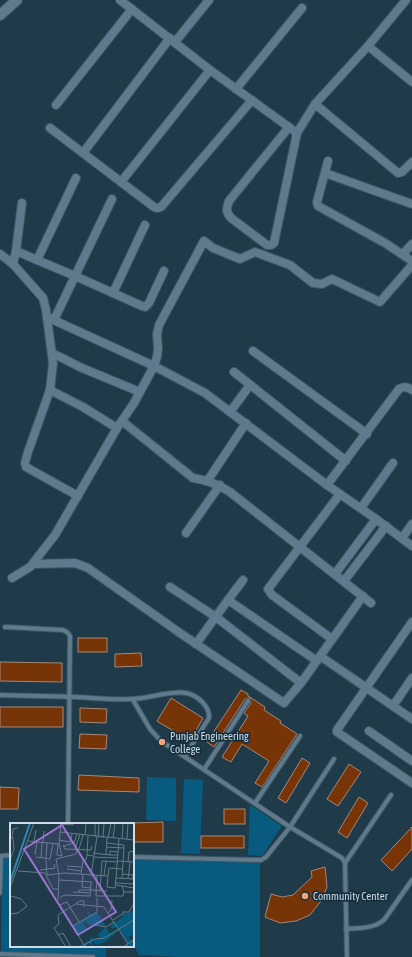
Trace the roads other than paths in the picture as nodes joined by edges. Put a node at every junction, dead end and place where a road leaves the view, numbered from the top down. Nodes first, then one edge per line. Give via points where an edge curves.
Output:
1 (17, 0) edge
2 (120, 0) edge
3 (209, 0) edge
4 (406, 0) edge
5 (302, 8) dead end
6 (132, 9) junction
7 (0, 15) edge
8 (173, 40) junction
9 (368, 46) junction
10 (210, 70) junction
11 (412, 82) edge
12 (236, 88) junction
13 (252, 100) junction
14 (315, 104) junction
15 (56, 105) dead end
16 (290, 127) junction
17 (50, 128) dead end
18 (297, 133) junction
19 (83, 153) junction
20 (328, 161) dead end
21 (412, 162) edge
22 (325, 173) junction
23 (76, 178) dead end
24 (121, 182) junction
25 (112, 199) dead end
26 (22, 203) dead end
27 (412, 204) edge
28 (145, 225) dead end
29 (412, 244) edge
30 (16, 251) junction
31 (0, 254) edge
32 (403, 254) junction
33 (37, 260) junction
34 (412, 261) edge
35 (13, 264) junction
36 (412, 264) edge
37 (164, 271) dead end
38 (75, 276) junction
39 (113, 292) junction
40 (50, 319) junction
41 (253, 351) dead end
42 (52, 353) junction
43 (154, 366) junction
44 (234, 372) dead end
45 (250, 385) junction
46 (50, 390) junction
47 (412, 390) edge
48 (140, 392) junction
49 (230, 412) junction
50 (246, 423) junction
51 (120, 424) junction
52 (367, 434) junction
53 (346, 461) junction
54 (393, 464) dead end
55 (208, 480) junction
56 (220, 485) junction
57 (327, 485) junction
58 (340, 494) junction
59 (78, 496) junction
60 (361, 508) junction
61 (376, 519) junction
62 (412, 524) edge
63 (386, 526) junction
64 (186, 533) dead end
65 (402, 538) junction
66 (412, 546) edge
67 (300, 548) junction
68 (33, 564) junction
69 (335, 574) junction
70 (12, 578) dead end
71 (243, 580) dead end
72 (344, 581) junction
73 (170, 588) dead end
74 (363, 596) junction
75 (228, 600) junction
76 (371, 603) dead end
77 (216, 617) junction
78 (412, 622) edge
79 (5, 627) dead end
80 (332, 639) junction
81 (196, 644) junction
82 (319, 658) junction
83 (412, 678) edge
84 (301, 683) junction
85 (367, 688) junction
86 (0, 695) edge
87 (69, 697) junction
88 (133, 700) junction
89 (248, 701) dead end
90 (393, 706) junction
91 (412, 719) edge
92 (369, 732) dead end
93 (300, 736) dead end
94 (185, 756) junction
95 (334, 759) dead end
96 (412, 761) edge
97 (205, 768) junction
98 (412, 783) edge
99 (391, 795) dead end
100 (255, 803) junction
101 (68, 823) edge
102 (290, 827) junction
103 (10, 855) edge
104 (134, 857) edge
105 (345, 863) junction
106 (412, 880) edge
107 (0, 893) edge
108 (346, 929) junction
109 (0, 954) edge
110 (93, 957) edge
111 (347, 957) edge

1 - 7 street
2 - 6 street
3 - 8 street
4 - 9 street
5 - 12 street
6 - 8 street
6 - 15 street
8 - 10 street
8 - 19 street
9 - 11 street
9 - 14 street
10 - 12 street
10 - 24 street
12 - 13 street
13 - 16 street
13 - 24 street via 161,207 154,207
14 - 18 street
14 - 21 street via 398,173
16 - 18 street
16 - 18 street via 226,208 231,218 267,246 274,243
17 - 19 street
19 - 24 street
20 - 22 street
22 - 27 street
22 - 32 street via 318,206
23 - 33 street
25 - 38 street
26 - 30 street
28 - 39 street
29 - 32 street
30 - 33 street
30 - 35 street
31 - 35 street
32 - 34 street
33 - 38 street
35 - 40 street via 43,298
36 - 43 street via 380,302 332,279 322,284 313,283 290,265 255,252 240,258 214,248 204,241 159,325
37 - 39 street via 145,307
38 - 39 street
38 - 40 street
40 - 42 street
40 - 43 street
41 - 52 street
42 - 46 street via 54,363
42 - 48 street
43 - 48 street
43 - 49 street via 205,393
44 - 45 street
45 - 49 street
45 - 53 street
46 - 51 street
46 - 59 street via 28,452 26,467
47 - 52 street via 402,387
48 - 51 street
49 - 50 street
50 - 55 street
50 - 57 street
51 - 55 street via 193,478
51 - 59 street
52 - 53 street
53 - 57 street
54 - 60 street
55 - 56 street
56 - 64 street
56 - 67 street
57 - 58 street
58 - 60 street
58 - 67 street
59 - 68 street via 55,535
60 - 61 street
61 - 63 street
61 - 69 street
62 - 65 street
63 - 65 street
63 - 72 street
65 - 66 street
67 - 69 street
67 - 80 street via 270,586 269,592
68 - 70 street
68 - 81 street via 83,565
69 - 72 street
71 - 75 street
72 - 74 street
73 - 77 street
74 - 76 street
74 - 80 street
75 - 77 street
75 - 82 street
77 - 81 street
77 - 84 street
78 - 85 street
79 - 87 lane via 67,632 70,636
80 - 82 street
81 - 84 street via 284,703
82 - 84 street
82 - 85 street
83 - 90 street
85 - 90 street
85 - 98 street via 337,732
86 - 87 lane
87 - 88 lane
87 - 101 lane
88 - 94 lane via 155,735
88 - 94 lane via 186,693 207,707 209,718
89 - 97 lane
90 - 91 street
92 - 96 street
93 - 100 lane
94 - 97 lane
95 - 102 lane
97 - 100 lane
99 - 105 lane
100 - 102 lane
102 - 104 lane via 261,860
102 - 105 lane via 337,854
103 - 107 lane via 1,856
105 - 108 lane
106 - 108 lane via 381,923 372,927
108 - 111 lane
109 - 110 lane

